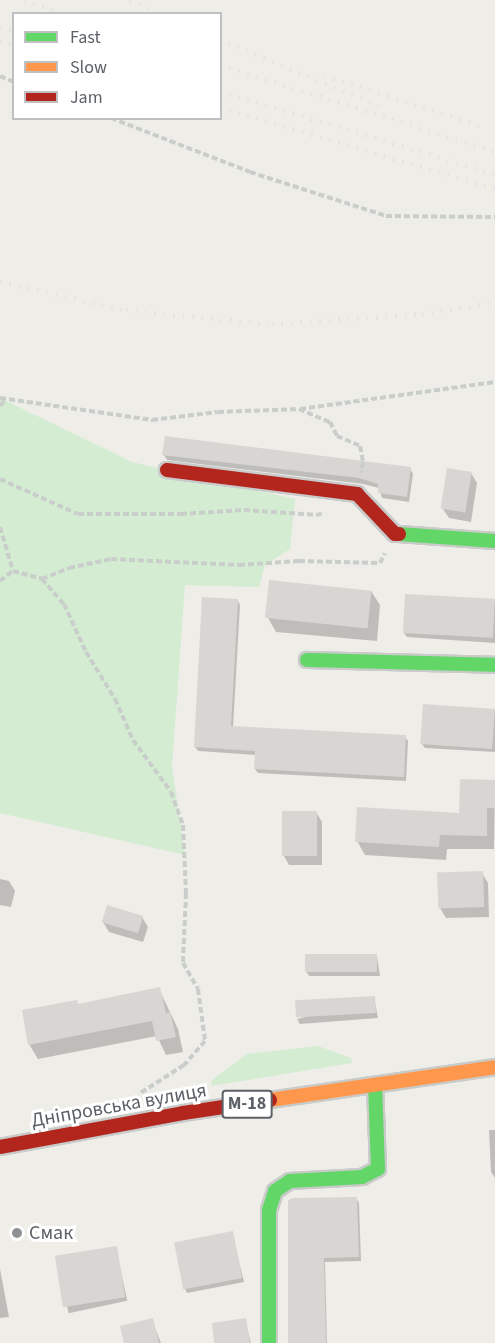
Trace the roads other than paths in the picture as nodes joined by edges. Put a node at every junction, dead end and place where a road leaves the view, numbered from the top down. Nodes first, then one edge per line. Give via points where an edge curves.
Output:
1 (166, 470) dead end
2 (495, 541) edge
3 (307, 660) dead end
4 (495, 665) edge
5 (495, 1067) edge
6 (375, 1085) junction
7 (0, 1147) edge
8 (269, 1343) edge

1 - 2 main road via 357,494 395,534
3 - 4 main road
5 - 6 main road, Дніпровська вулиця / М-18
6 - 7 main road, Дніпровська вулиця / М-18 via 183,1113
6 - 8 main road via 378,1169 362,1177 290,1181 275,1191 269,1210

